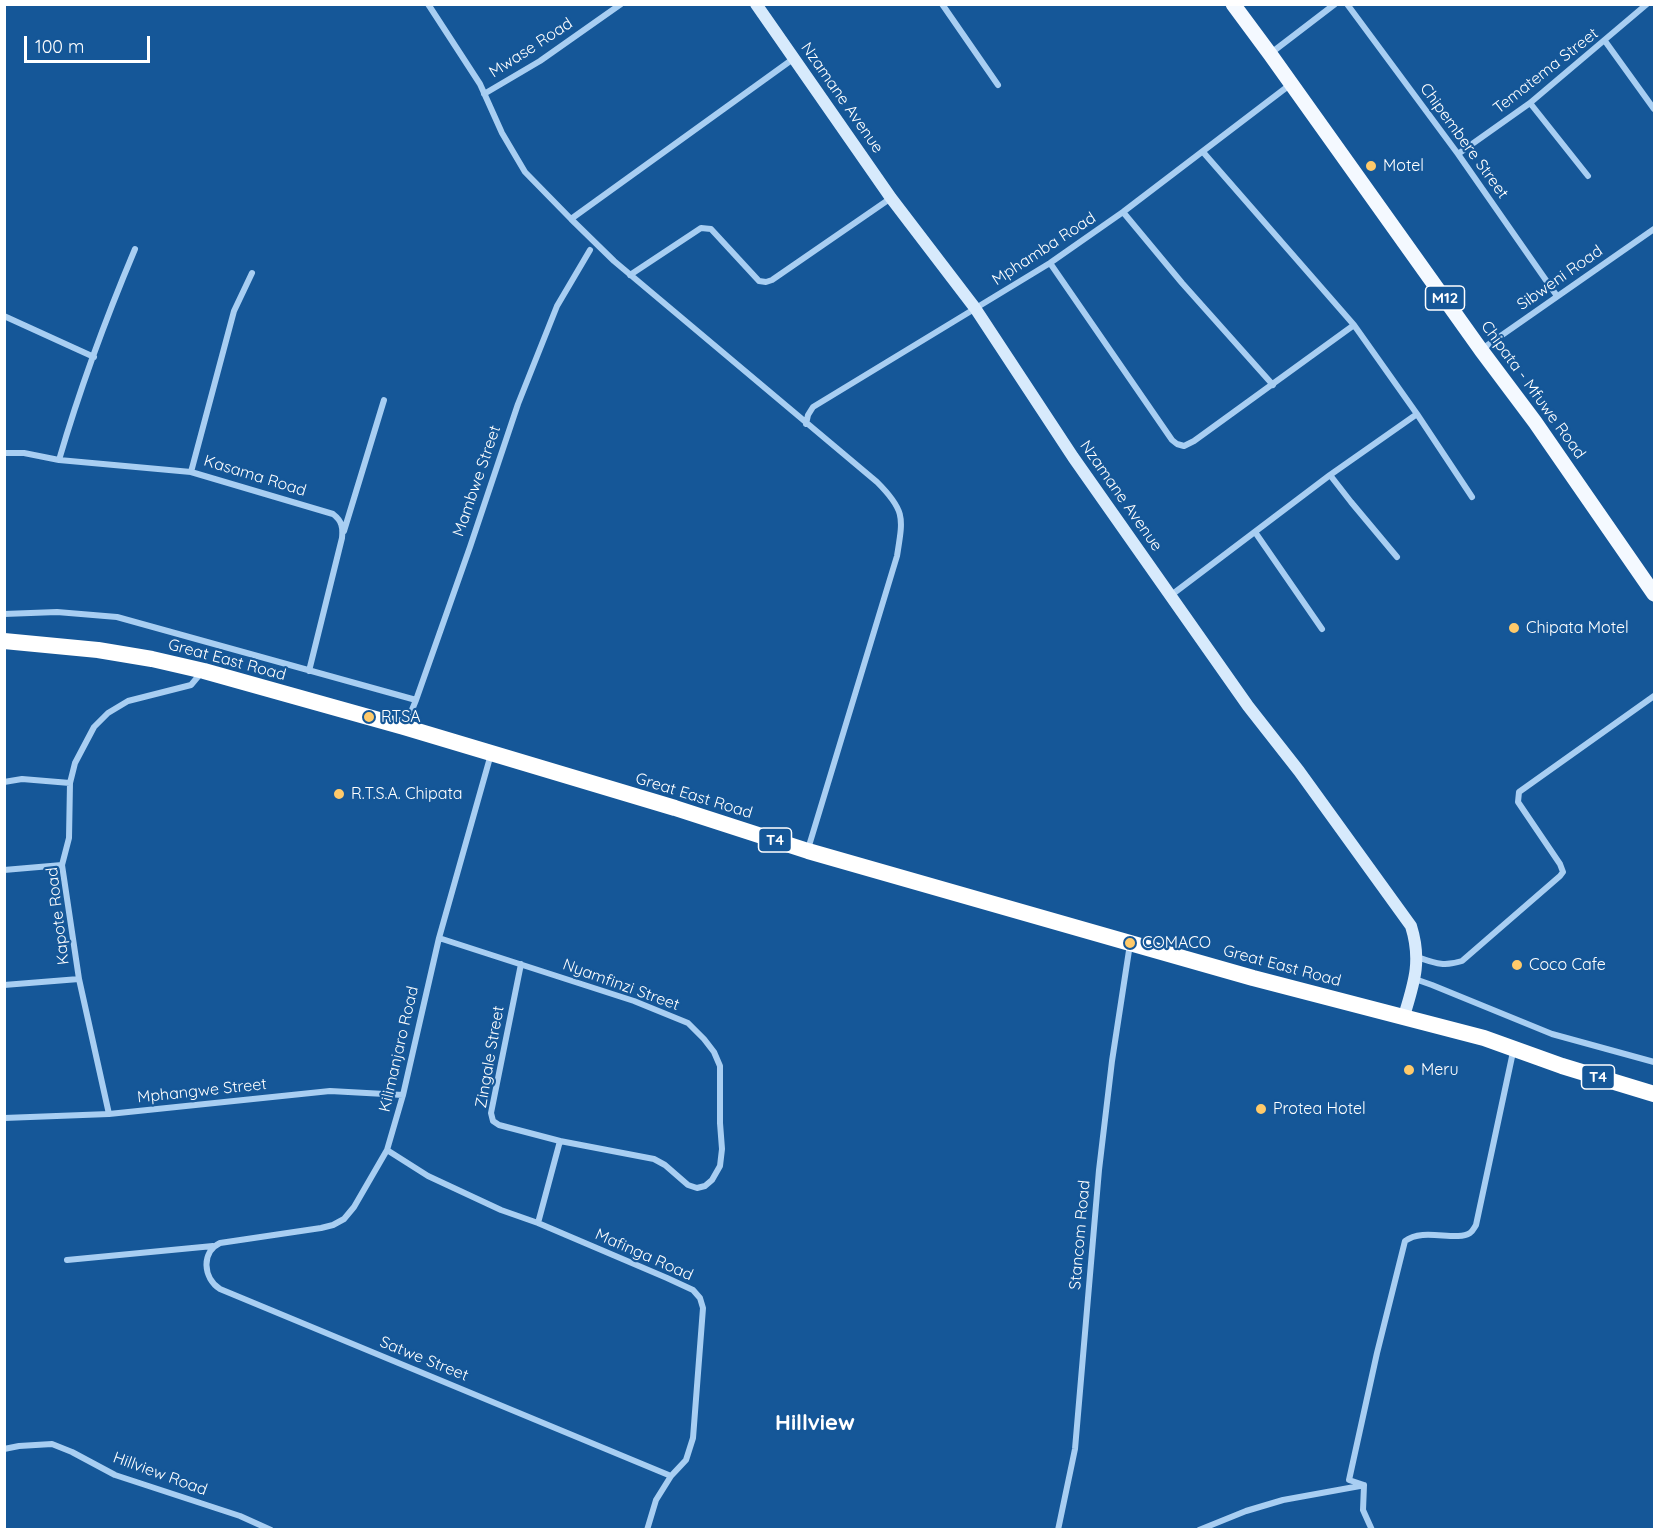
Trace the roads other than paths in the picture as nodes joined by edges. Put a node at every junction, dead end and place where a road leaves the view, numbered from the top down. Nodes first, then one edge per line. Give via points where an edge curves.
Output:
1 (428, 4) edge
2 (621, 4) edge
3 (756, 4) edge
4 (942, 4) edge
5 (1233, 4) edge
6 (1335, 4) edge
7 (1347, 4) edge
8 (1647, 4) edge
9 (1605, 41) junction
10 (1270, 54) junction
11 (794, 58) junction
12 (1291, 84) junction
13 (998, 85) dead end
14 (484, 94) junction
15 (1530, 103) junction
16 (1654, 109) edge
17 (1203, 152) junction
18 (1458, 154) junction
19 (1587, 176) dead end
20 (891, 198) junction
21 (1123, 212) junction
22 (571, 219) junction
23 (1654, 229) edge
24 (135, 249) dead end
25 (590, 250) dead end
26 (1050, 263) junction
27 (252, 273) dead end
28 (630, 275) junction
29 (1557, 296) junction
30 (975, 309) junction
31 (4, 316) edge
32 (1354, 325) junction
33 (1481, 350) junction
34 (94, 357) junction
35 (1273, 385) junction
36 (384, 400) dead end
37 (1417, 414) junction
38 (806, 424) junction
39 (4, 453) edge
40 (59, 460) junction
41 (191, 472) junction
42 (1330, 475) junction
43 (1472, 497) dead end
44 (1255, 532) junction
45 (342, 538) junction
46 (1397, 557) dead end
47 (1654, 594) edge
48 (1170, 596) junction
49 (4, 614) edge
50 (1322, 629) dead end
51 (4, 641) edge
52 (204, 671) junction
53 (309, 671) junction
54 (1654, 696) edge
55 (416, 700) junction
56 (404, 727) junction
57 (491, 753) junction
58 (4, 782) edge
59 (70, 783) junction
60 (808, 850) junction
61 (62, 865) junction
62 (4, 870) edge
63 (439, 938) junction
64 (1130, 943) junction
65 (1417, 957) junction
66 (521, 964) junction
67 (79, 979) junction
68 (1415, 979) junction
69 (4, 985) edge
70 (1404, 1016) junction
71 (1514, 1049) junction
72 (1542, 1058) junction
73 (1654, 1062) edge
74 (1654, 1085) edge
75 (1654, 1094) edge
76 (403, 1095) junction
77 (110, 1114) junction
78 (4, 1118) edge
79 (560, 1141) junction
80 (387, 1150) junction
81 (538, 1223) junction
82 (213, 1246) junction
83 (67, 1260) dead end
84 (4, 1449) edge
85 (671, 1476) junction
86 (1364, 1485) junction
87 (271, 1530) edge
88 (647, 1530) edge
89 (1058, 1530) edge
90 (1199, 1530) edge
91 (1372, 1530) edge

1 - 14 street
2 - 14 street, Mwase Road via 540,61
3 - 11 street, Nzamane Avenue
4 - 13 street
5 - 10 main road, Chipata - Mfuwe Road / M12
6 - 10 street
7 - 18 street, Chipembere Street
8 - 9 street, Tematema Street
9 - 15 street, Tematema Street
9 - 16 street
10 - 12 main road, Chipata - Mfuwe Road / M12
11 - 20 street, Nzamane Avenue
11 - 22 street
12 - 17 street, Mphamba Road
12 - 33 main road, Chipata - Mfuwe Road / M12
14 - 22 street via 525,172
15 - 18 street, Tematema Street
15 - 19 street
17 - 21 street, Mphamba Road
17 - 32 street
18 - 29 street, Chipembere Street
20 - 28 street via 766,282 759,281 705,228
20 - 30 street, Nzamane Avenue
21 - 26 street, Mphamba Road
21 - 35 street
22 - 28 street
23 - 29 street, Sibweni Road
24 - 34 street
25 - 55 street, Mambwe Street via 557,306 518,404
26 - 30 street, Mphamba Road
26 - 35 street via 1177,444 1184,446 1194,441
27 - 41 street via 234,311
28 - 38 street
29 - 33 street, Sibweni Road
30 - 38 street, Mphamba Road via 813,407
30 - 48 street, Nzamane Avenue
31 - 34 street
32 - 35 street
32 - 37 street
33 - 47 main road, Chipata - Mfuwe Road / M12
34 - 40 street
36 - 45 street
37 - 42 street
37 - 43 street
38 - 60 street via 894,498 900,511 901,530 897,556
39 - 40 street, Kasama Road
40 - 41 street, Kasama Road
41 - 45 street, Kasama Road via 333,514 340,520
42 - 44 street
42 - 46 street
44 - 48 street
44 - 50 street
45 - 53 street
48 - 65 street, Nzamane Avenue via 1411,926
49 - 53 street via 57,612 117,617
51 - 52 highway, Great East Road / T4 via 98,650
52 - 56 highway, Great East Road / T4
52 - 59 street, Kapote Road via 191,685 128,701 93,726
53 - 55 street
54 - 65 street via 1519,792 1518,802 1560,864 1560,876 1462,961 1441,964
55 - 56 street, Mambwe Street
56 - 57 highway, Great East Road / T4
57 - 60 highway, Great East Road / T4
57 - 63 street, Kilimanjaro Road
58 - 59 street via 22,779
59 - 61 street, Kapote Road via 69,838
60 - 64 highway, Great East Road / T4
61 - 62 street
61 - 67 street, Kapote Road
63 - 66 street, Nyamfinzi Street
63 - 76 street, Kilimanjaro Road
64 - 70 highway, Great East Road / T4
64 - 89 street, Stancom Road via 1099,1170 1075,1449
65 - 68 street, Nzamane Avenue
66 - 79 street, Zingale Street via 491,1113 499,1125
66 - 79 street, Nyamfinzi Street via 688,1023 714,1052 720,1066 720,1166 705,1186 688,1185 654,1160
67 - 69 street, Kapote Road
67 - 77 street
68 - 70 street, Nzamane Avenue
68 - 73 street via 1552,1034
70 - 71 highway, Great East Road / T4
71 - 72 highway, Great East Road / T4
71 - 86 street via 1476,1225 1465,1235 1421,1235 1405,1241 1349,1480
72 - 74 highway, Great East Road / T4
72 - 75 highway, Great East Road / T4
76 - 77 street, Mphangwe Street via 330,1091
76 - 80 street, Kilimanjaro Road
77 - 78 street, Mphangwe Street
79 - 81 street
80 - 81 street, Mafinga Road via 428,1176
80 - 82 street, Kilimanjaro Road via 344,1219 321,1228
81 - 85 street, Mafinga Road via 693,1290 700,1298 703,1308 693,1438 686,1460
82 - 83 street
82 - 85 street, Satwe Street via 208,1253 209,1278 220,1289
84 - 87 street, Hillview Road via 52,1444 115,1475
85 - 88 street, Mafinga Road via 656,1500
86 - 90 street via 1283,1500
86 - 91 street via 1363,1510

